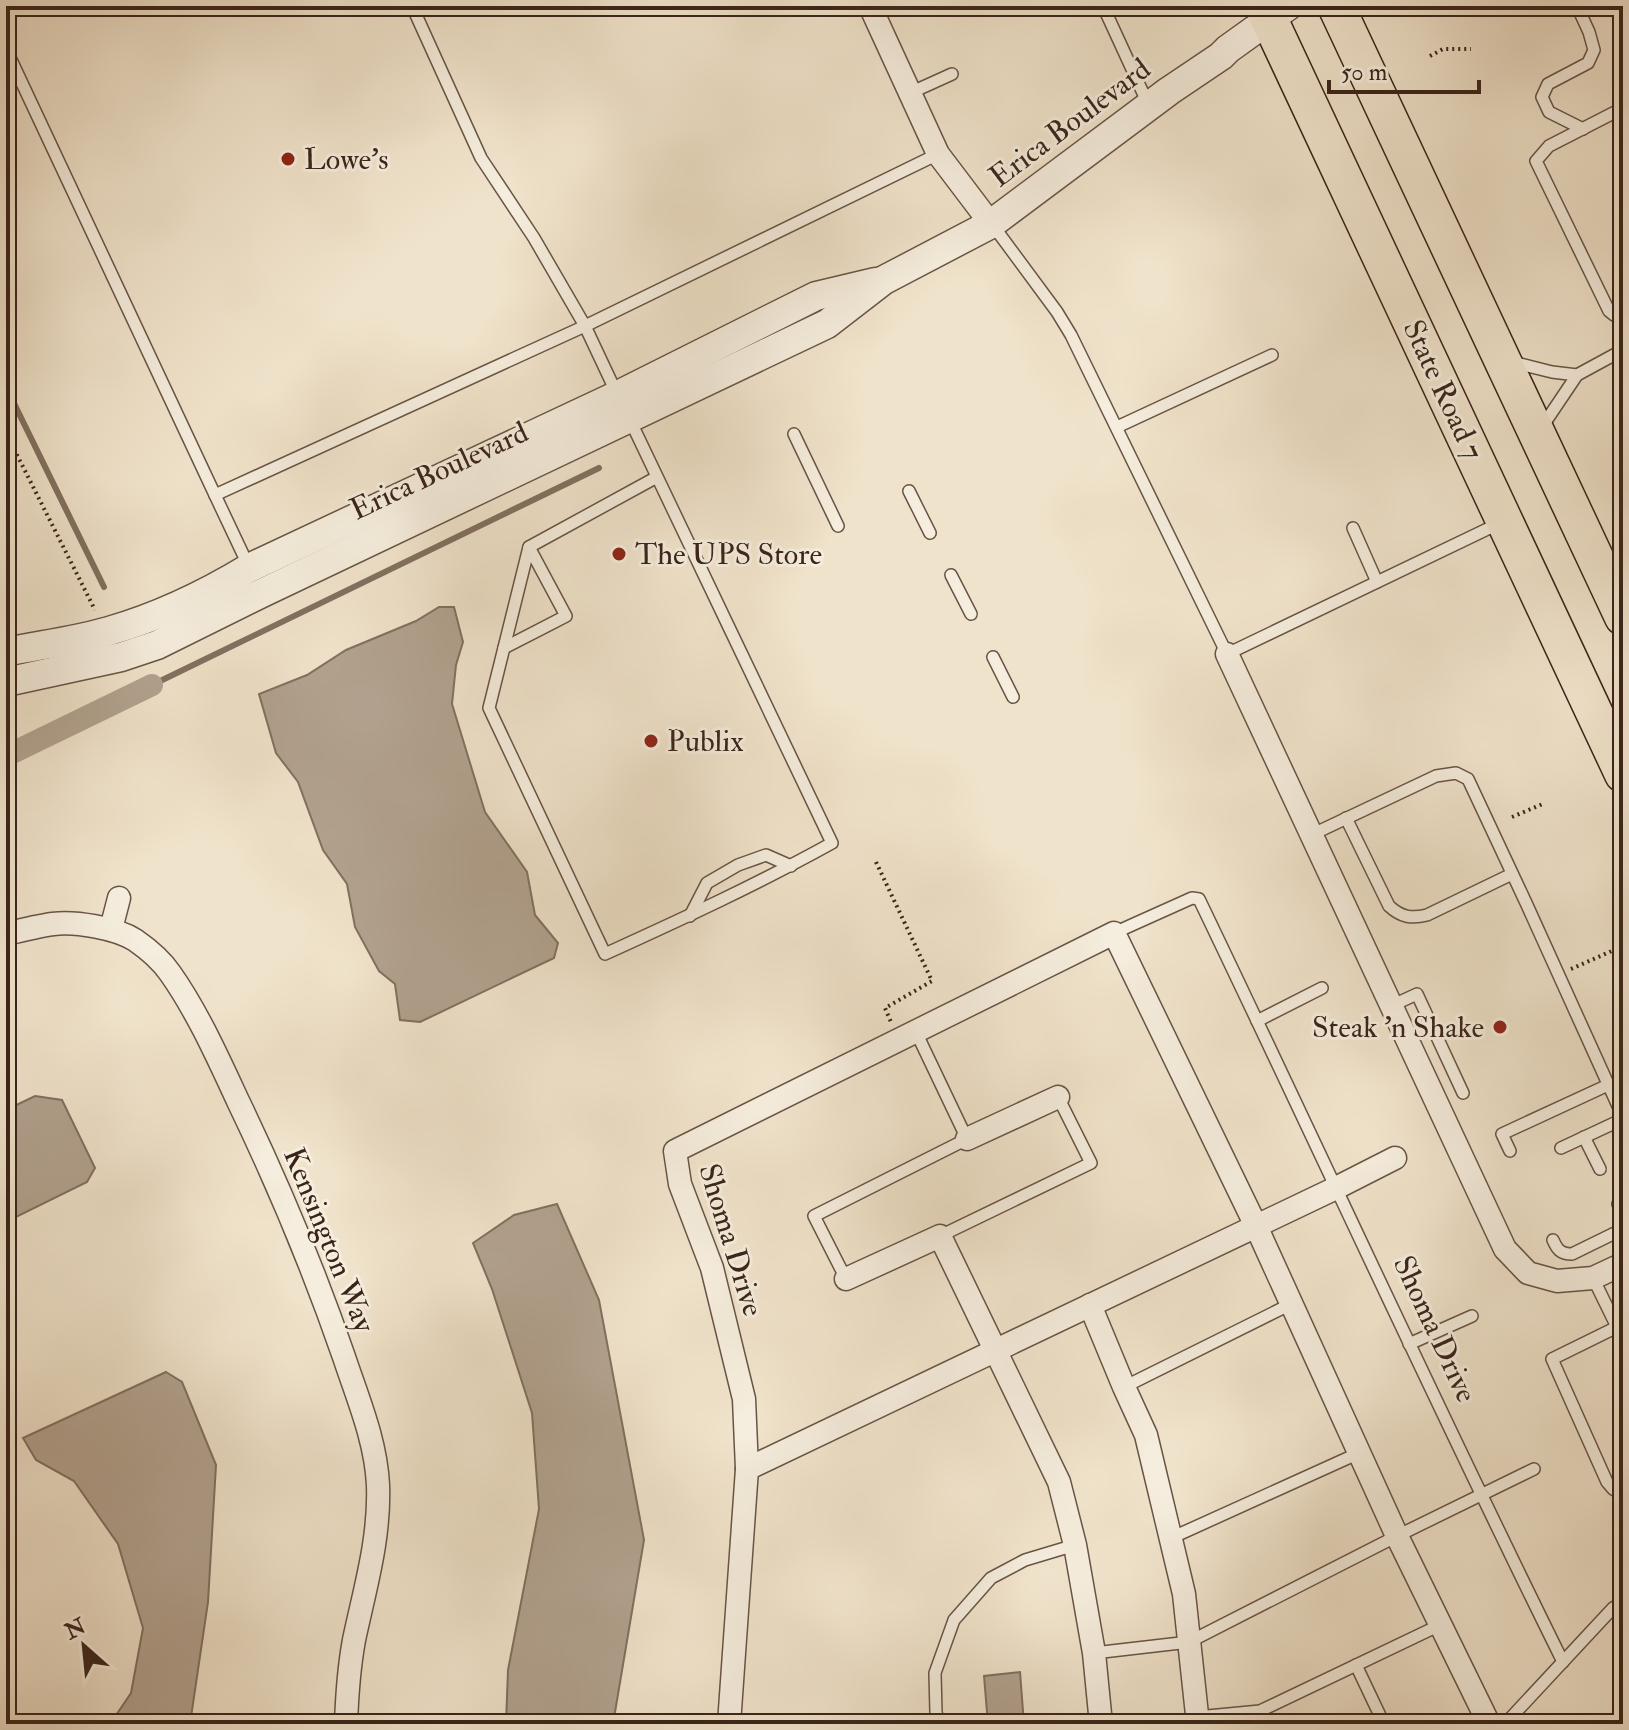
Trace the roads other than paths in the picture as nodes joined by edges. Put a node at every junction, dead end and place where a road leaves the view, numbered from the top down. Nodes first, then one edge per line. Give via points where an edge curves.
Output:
1 (412, 6) edge
2 (870, 6) edge
3 (1103, 6) edge
4 (1336, 6) edge
5 (1577, 6) edge
6 (1274, 11) edge
7 (6, 49) edge
8 (952, 74) dead end
9 (910, 93) junction
10 (1149, 106) junction
11 (1623, 108) edge
12 (1583, 129) junction
13 (938, 154) junction
14 (991, 224) junction
15 (1623, 313) edge
16 (585, 326) junction
17 (1623, 350) edge
18 (1272, 355) dead end
19 (1501, 359) junction
20 (1577, 375) junction
21 (623, 407) junction
22 (1117, 427) junction
23 (794, 434) dead end
24 (1538, 434) junction
25 (657, 477) junction
26 (909, 491) dead end
27 (215, 495) junction
28 (1504, 522) junction
29 (838, 526) dead end
30 (1353, 528) dead end
31 (930, 533) dead end
32 (529, 547) junction
33 (951, 575) dead end
34 (256, 580) junction
35 (1377, 582) junction
36 (971, 614) dead end
37 (1623, 617) edge
38 (504, 648) junction
39 (6, 652) edge
40 (1227, 654) junction
41 (993, 657) dead end
42 (6, 682) edge
43 (1013, 697) dead end
44 (1623, 774) edge
45 (1346, 818) junction
46 (1311, 835) junction
47 (791, 866) junction
48 (1512, 874) junction
49 (119, 898) dead end
50 (689, 916) junction
51 (111, 929) junction
52 (1114, 933) junction
53 (6, 934) edge
54 (1322, 988) dead end
55 (1391, 1006) junction
56 (1257, 1021) junction
57 (907, 1036) junction
58 (1608, 1085) junction
59 (1463, 1093) dead end
60 (1058, 1097) joint
61 (1623, 1118) edge
62 (1584, 1137) junction
63 (967, 1139) junction
64 (1561, 1148) dead end
65 (1510, 1151) dead end
66 (1395, 1158) dead end
67 (1600, 1169) dead end
68 (1336, 1188) junction
69 (1256, 1226) junction
70 (1623, 1229) edge
71 (940, 1236) junction
72 (1553, 1240) dead end
73 (1623, 1264) edge
74 (1593, 1278) junction
75 (846, 1279) joint
76 (1291, 1304) junction
77 (1090, 1305) junction
78 (1472, 1316) dead end
79 (1620, 1326) edge
80 (1409, 1344) junction
81 (996, 1350) junction
82 (1124, 1387) junction
83 (1359, 1453) junction
84 (747, 1469) junction
85 (1534, 1469) dead end
86 (1480, 1495) junction
87 (1623, 1495) edge
88 (1397, 1536) junction
89 (1171, 1538) junction
90 (1075, 1545) junction
91 (1623, 1602) edge
92 (1440, 1625) junction
93 (1189, 1642) junction
94 (1094, 1653) junction
95 (1563, 1662) junction
96 (1356, 1665) junction
97 (1198, 1720) edge
98 (346, 1724) edge
99 (729, 1724) edge
100 (940, 1724) edge
101 (1101, 1724) edge
102 (1384, 1724) edge
103 (1489, 1724) edge
104 (1505, 1724) edge

1 - 16 lane via 481,158
2 - 9 street
3 - 10 lane
4 - 19 main road
5 - 12 lane via 1594,50 1588,63 1548,84 1542,97 1549,112
6 - 10 street, Erica Boulevard
6 - 28 main road, State Road 7
7 - 27 lane
8 - 9 lane
9 - 13 street
10 - 14 street, Erica Boulevard
11 - 12 lane
12 - 15 lane via 1549,146 1536,161 1609,311
13 - 14 street
13 - 16 lane
14 - 21 street, Erica Boulevard via 884,280 816,296
14 - 22 lane via 1071,335
16 - 21 lane
16 - 27 lane
17 - 20 lane
18 - 22 lane
19 - 20 lane
19 - 24 main road
20 - 24 lane
21 - 25 lane
21 - 34 street, Erica Boulevard
22 - 40 lane
23 - 29 lane
24 - 37 main road
25 - 32 lane
25 - 47 lane via 832,843
26 - 31 lane
27 - 34 lane
28 - 35 lane
28 - 44 main road, State Road 7
30 - 35 lane
32 - 38 lane
32 - 38 lane via 566,616
33 - 36 lane
34 - 39 street, Erica Boulevard via 225,582 145,620 106,632
34 - 42 street, Erica Boulevard via 157,645
35 - 40 lane
38 - 50 lane via 489,708 605,954
40 - 46 street
41 - 43 lane
45 - 46 lane
45 - 48 lane via 1389,906 1406,917 1427,915
45 - 48 lane via 1436,776 1456,773 1468,779
46 - 55 street
47 - 50 lane
47 - 50 lane via 766,855 738,865 707,883
48 - 58 lane
49 - 51 street
51 - 53 street, Kensington Way via 56,923
51 - 98 street, Kensington Way via 152,952 168,970 224,1071 300,1238 362,1411 378,1482 378,1519 353,1644
52 - 56 lane, Shoma Drive via 1199,899
52 - 57 street, Shoma Drive
52 - 69 street
54 - 56 lane
55 - 59 lane via 1417,994
55 - 74 street via 1505,1249 1528,1273 1557,1281
56 - 68 lane, Shoma Drive
57 - 63 lane
57 - 84 street, Shoma Drive via 675,1151 680,1184 712,1268 744,1399
58 - 61 lane
58 - 65 lane via 1502,1134
60 - 63 street
60 - 71 lane via 1091,1163
61 - 62 lane
62 - 64 lane
62 - 67 lane
63 - 75 lane via 814,1216
66 - 68 street
68 - 69 street
68 - 80 lane, Shoma Drive
69 - 76 street
69 - 77 street
70 - 72 lane via 1572,1254 1558,1250
71 - 75 street
71 - 81 street
73 - 74 street
74 - 79 lane
76 - 82 lane
76 - 83 street
77 - 81 street
77 - 82 street
78 - 80 lane
79 - 87 lane via 1552,1359 1607,1482
80 - 86 lane, Shoma Drive
81 - 84 street
81 - 90 street via 1059,1482
82 - 89 street via 1146,1435
83 - 88 street
83 - 89 lane
84 - 99 street, Shoma Drive
85 - 86 lane
86 - 88 lane
86 - 95 lane, Shoma Drive
88 - 92 street
88 - 93 lane
89 - 93 street
90 - 94 street
90 - 100 lane via 1025,1560 991,1578 954,1620 935,1673
91 - 95 lane
92 - 96 lane
92 - 103 street
93 - 94 lane
93 - 97 street
94 - 101 street
95 - 104 lane
96 - 97 lane via 1260,1711
96 - 102 lane

